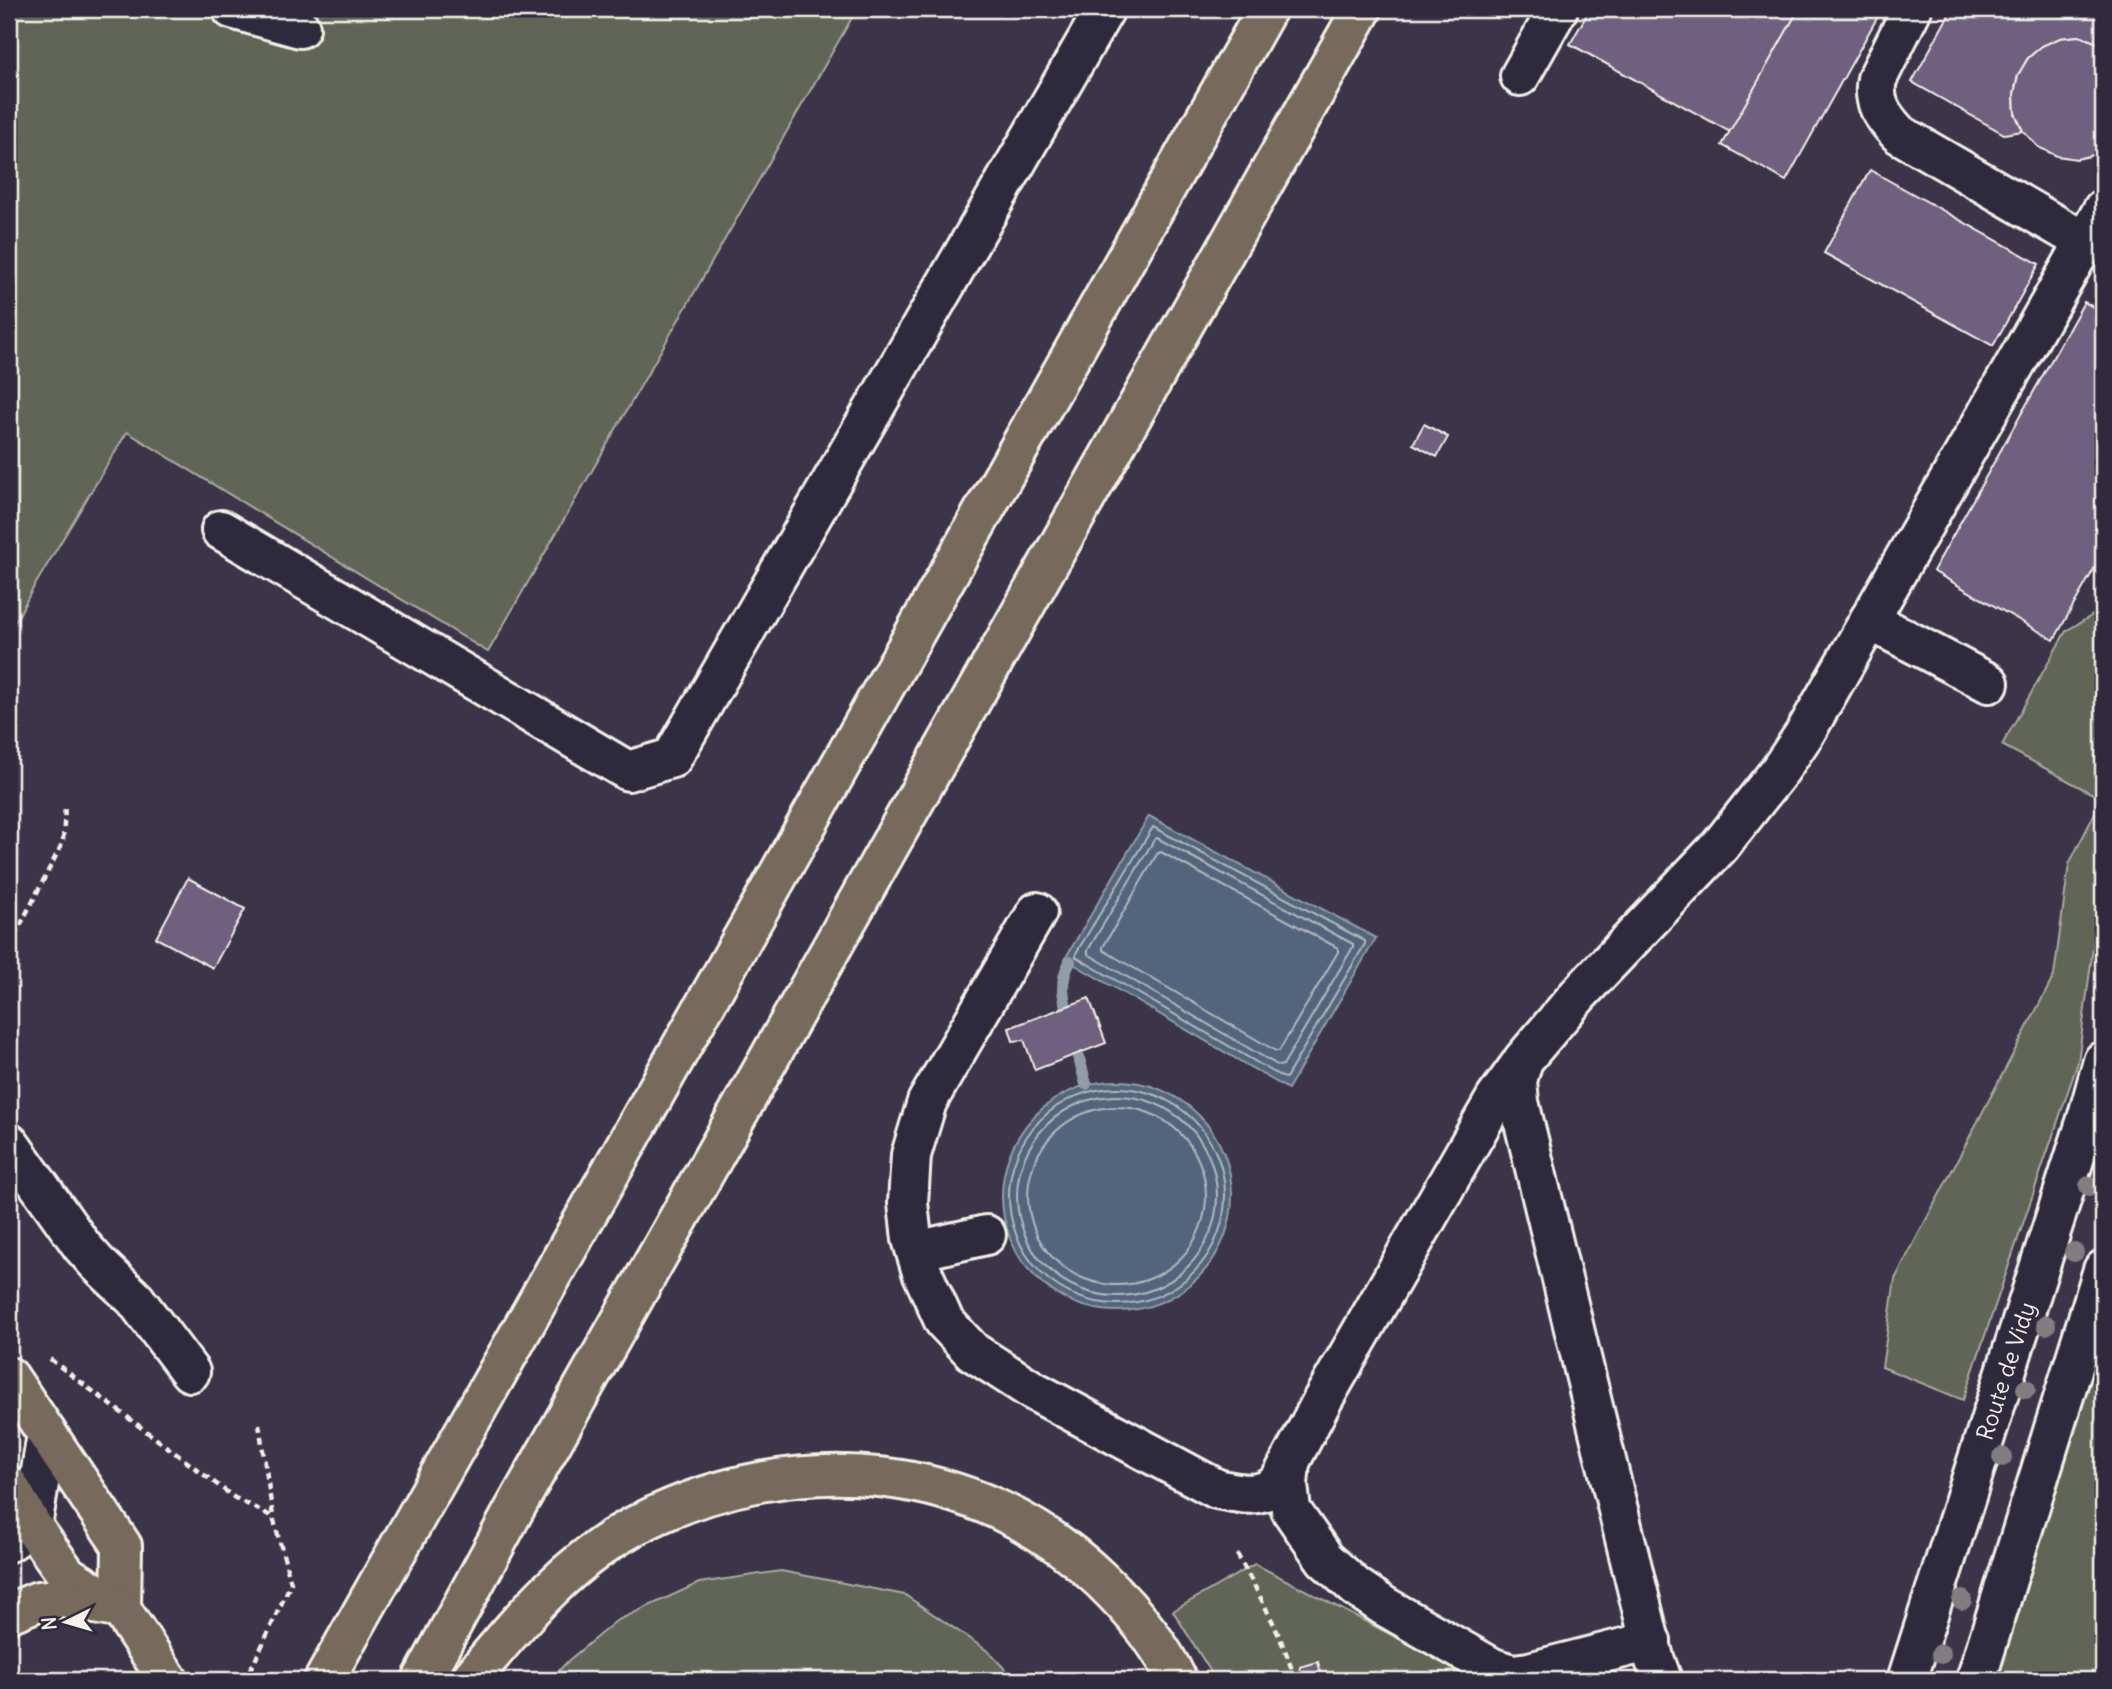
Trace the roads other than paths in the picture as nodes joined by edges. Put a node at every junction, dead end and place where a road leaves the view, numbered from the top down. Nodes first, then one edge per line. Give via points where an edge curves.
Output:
1 (232, 9) edge
2 (1105, 9) edge
3 (1268, 9) edge
4 (1362, 9) edge
5 (1558, 9) edge
6 (1912, 9) edge
7 (300, 28) dead end
8 (1520, 76) dead end
9 (2096, 229) edge
10 (221, 530) dead end
11 (1869, 620) junction
12 (1989, 683) dead end
13 (1037, 912) dead end
14 (2103, 1061) edge
15 (1522, 1062) junction
16 (2095, 1122) edge
17 (9, 1143) edge
18 (986, 1235) dead end
19 (916, 1251) junction
20 (2103, 1270) edge
21 (190, 1372) dead end
22 (9, 1377) edge
23 (47, 1434) junction
24 (1290, 1462) junction
25 (9, 1486) edge
26 (21, 1534) edge
27 (121, 1609) junction
28 (9, 1613) edge
29 (1651, 1642) junction
30 (168, 1680) edge
31 (324, 1680) edge
32 (422, 1680) edge
33 (470, 1680) edge
34 (1177, 1680) edge
35 (1662, 1680) edge
36 (1907, 1680) edge
37 (1976, 1680) edge

1 - 7 street
2 - 10 street via 672,758 628,771
3 - 31 main road
4 - 32 main road
5 - 8 street
6 - 9 street via 1877,79 1875,90 1886,121 1899,134
9 - 11 street
11 - 12 street
11 - 15 street via 1780,770 1720,846 1579,994
13 - 19 street via 927,1102 911,1155 908,1203
14 - 16 street, Route de Vidy
15 - 24 street via 1496,1098
15 - 29 street via 1517,1081 1519,1102
16 - 36 street, Route de Vidy
17 - 21 street via 82,1246 135,1299
18 - 19 street
19 - 24 street via 944,1321 974,1352 1032,1390 1217,1489 1261,1493 1276,1484
20 - 37 street
22 - 23 main road
23 - 26 street
23 - 27 main road via 122,1546
24 - 29 street via 1291,1510 1325,1559 1384,1606 1493,1668 1513,1674 1529,1672
25 - 26 main road
26 - 27 main road via 67,1575
27 - 28 main road via 63,1598 38,1601
27 - 30 main road
29 - 35 street
33 - 34 main road via 565,1575 599,1548 680,1504 724,1489 804,1475 877,1476 926,1485 976,1500 1022,1521 1079,1560 1117,1595

